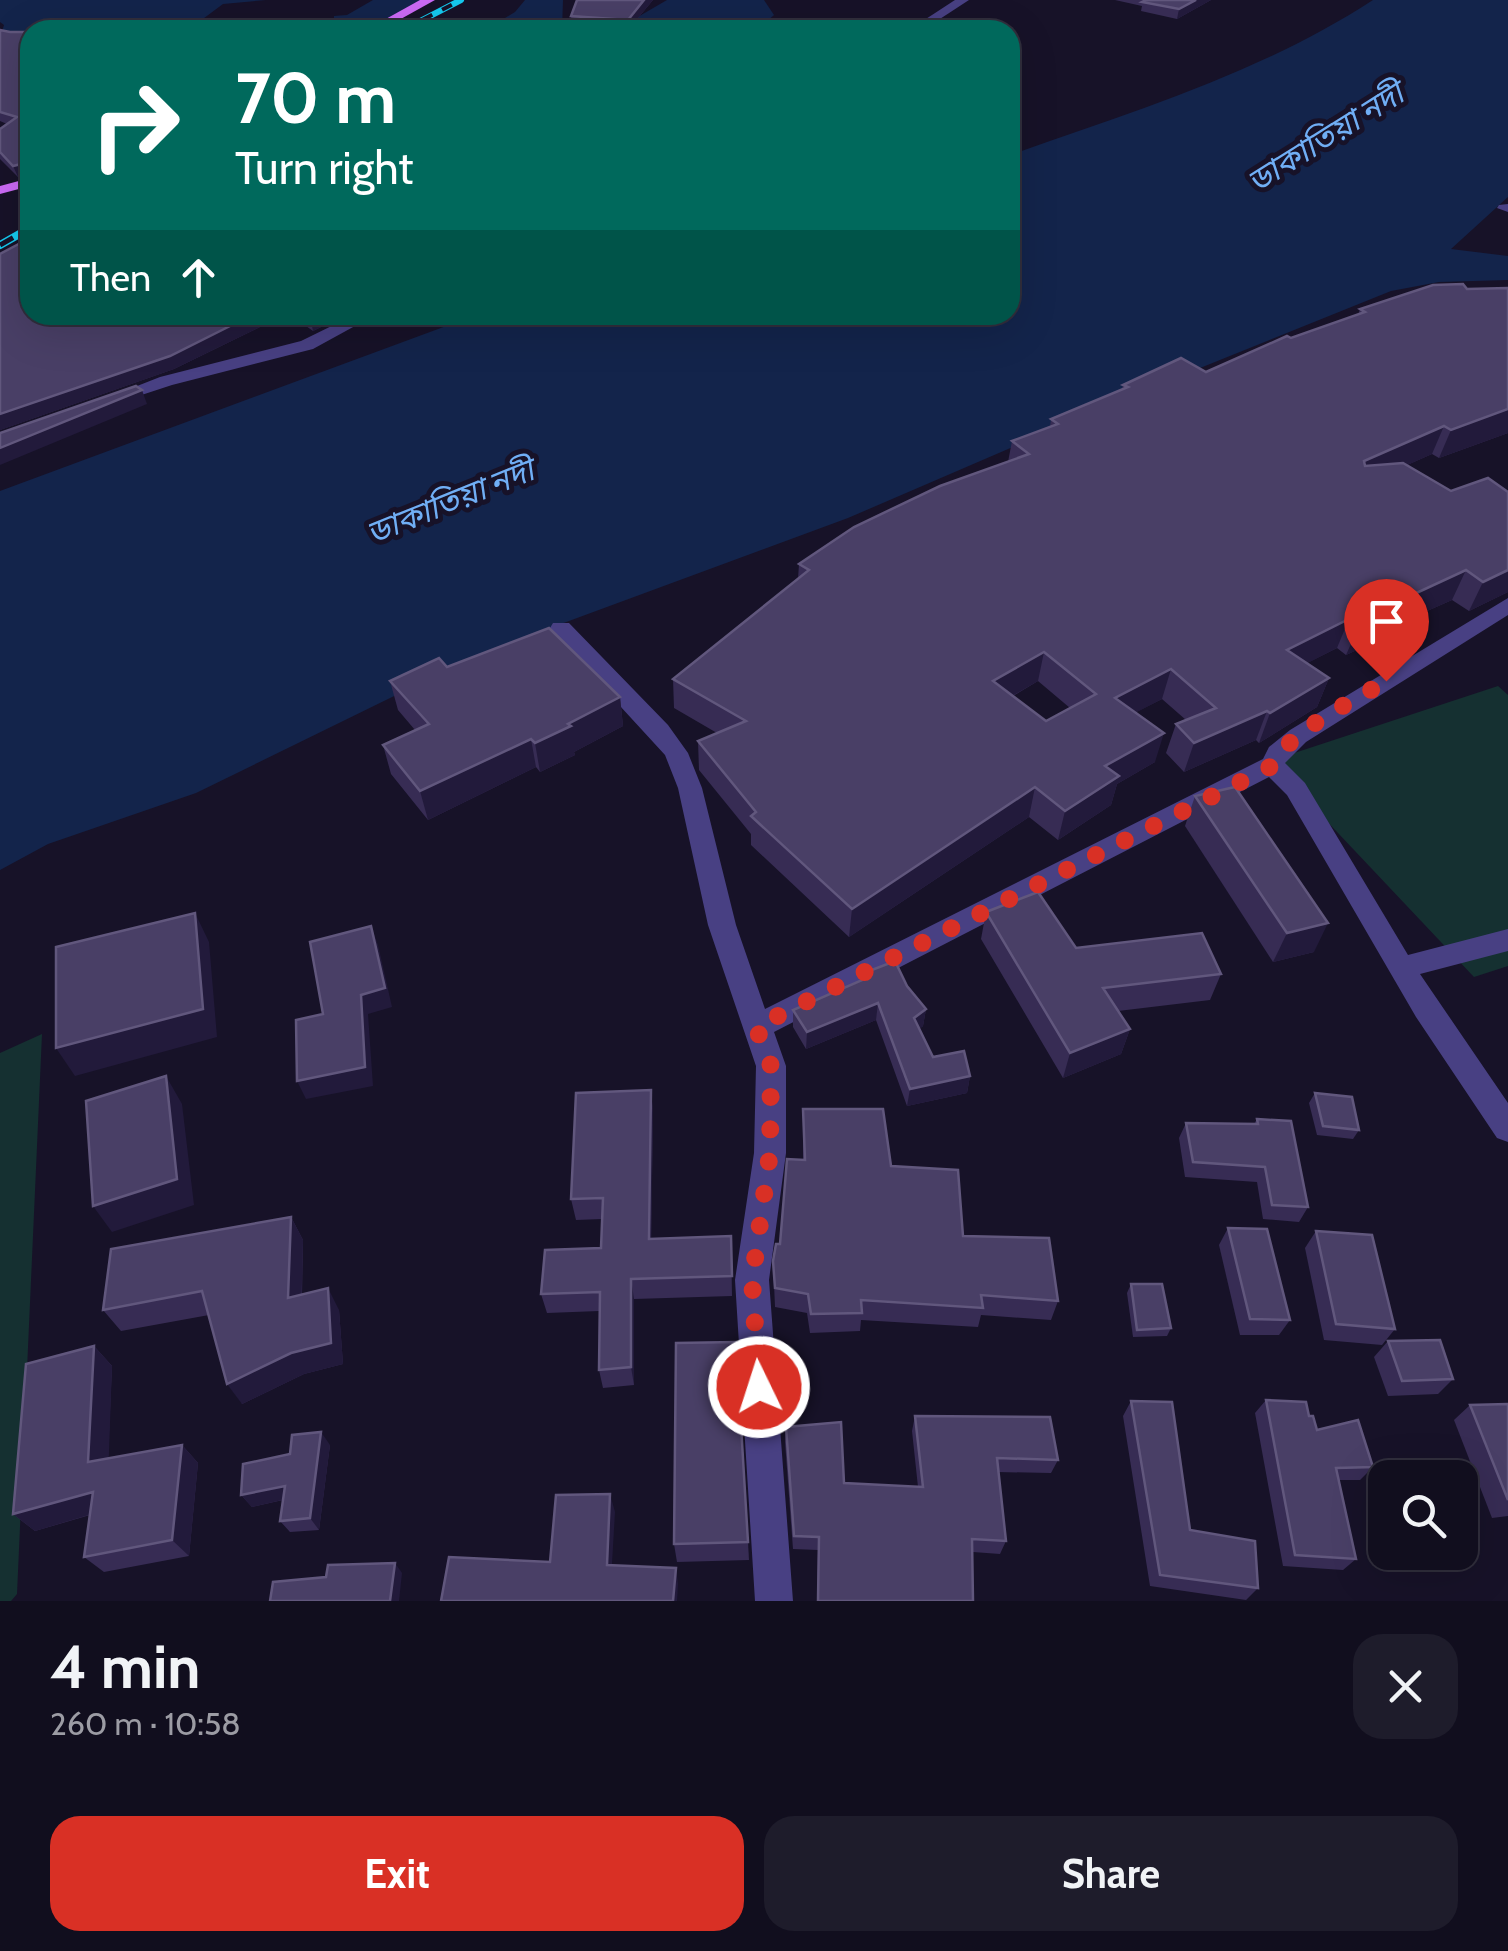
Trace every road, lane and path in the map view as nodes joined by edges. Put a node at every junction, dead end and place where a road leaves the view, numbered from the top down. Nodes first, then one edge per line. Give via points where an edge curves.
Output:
1 (429, 0) edge
2 (964, 0) edge
3 (391, 20) edge
4 (932, 20) edge
5 (347, 325) edge
6 (92, 407) edge
7 (1508, 605) edge
8 (561, 628) dead end
9 (1272, 766) junction
10 (1508, 940) edge
11 (1404, 967) junction
12 (756, 1027) junction
13 (1508, 1128) edge
14 (774, 1601) edge

1 - 3 main road
2 - 4 street
5 - 6 street via 307,345
7 - 9 street via 1298,736
8 - 12 street via 676,753
9 - 11 street via 1296,789
9 - 12 street
10 - 11 street
11 - 13 street
12 - 14 street via 771,1066 770,1153 752,1280

